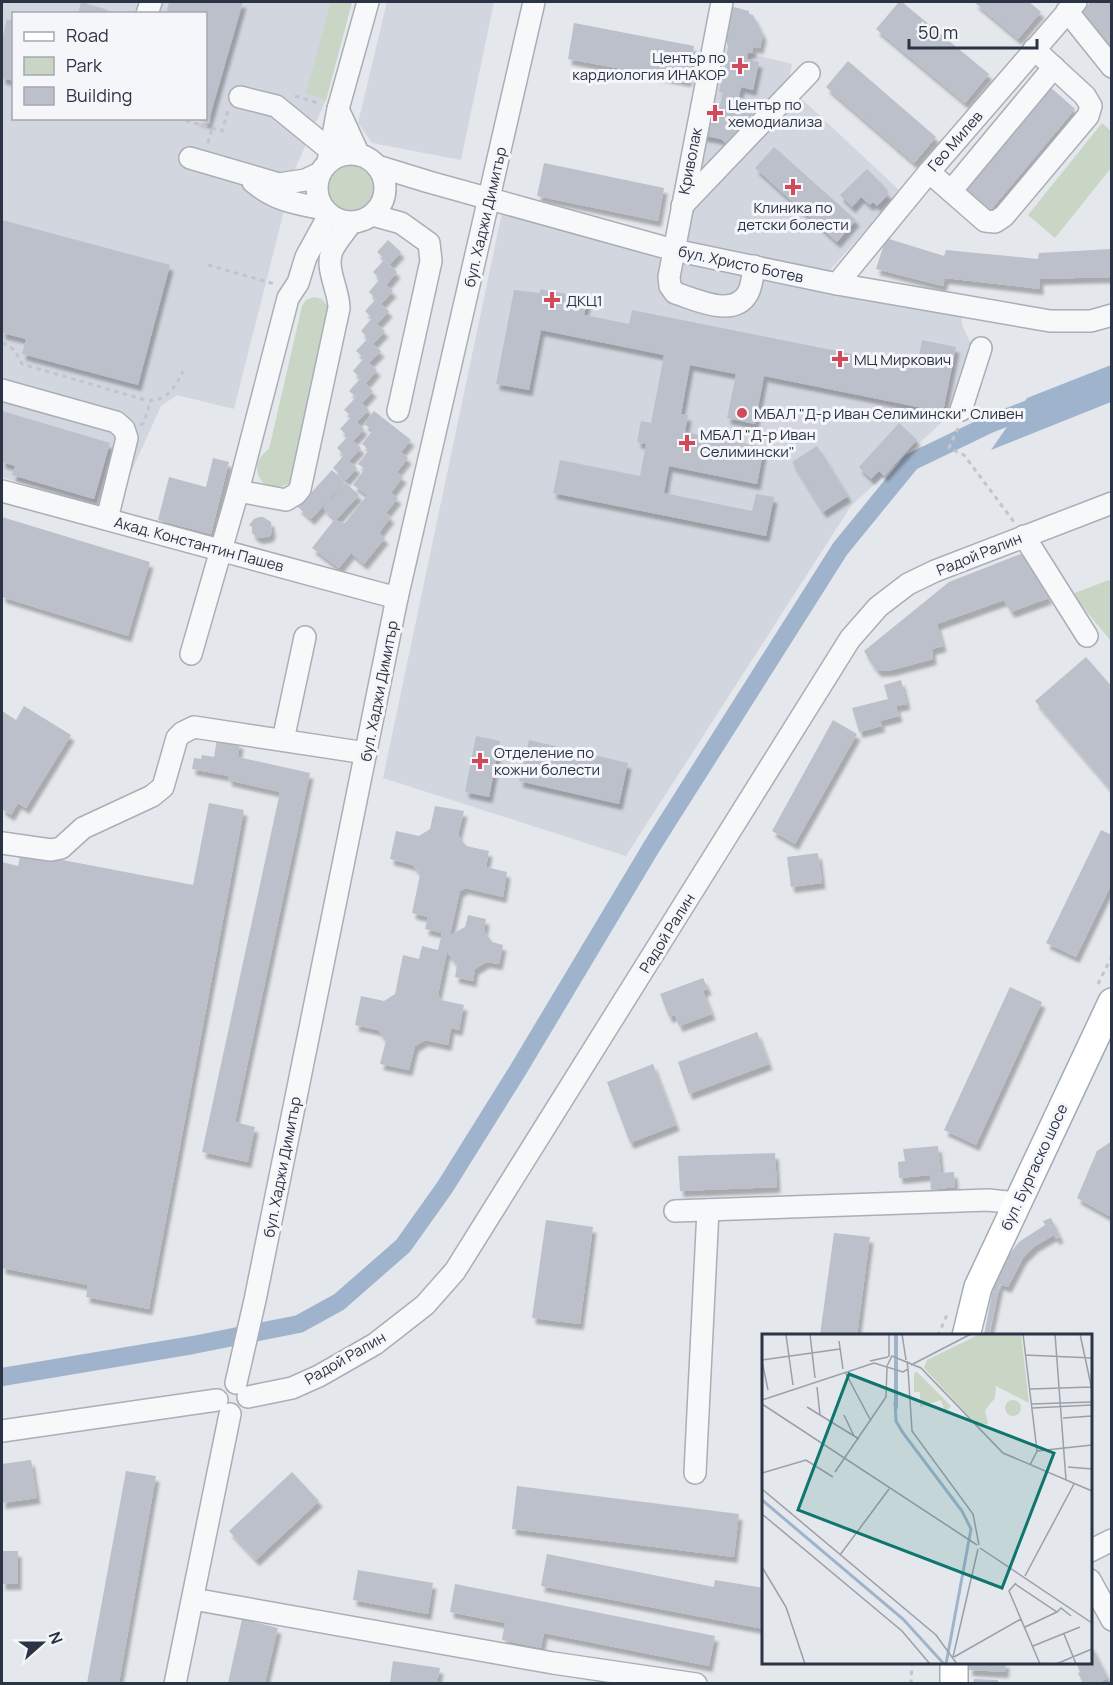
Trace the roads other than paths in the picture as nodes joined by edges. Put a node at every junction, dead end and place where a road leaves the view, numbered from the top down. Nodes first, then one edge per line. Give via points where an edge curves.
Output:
1 (368, 2) edge
2 (534, 2) edge
3 (722, 2) edge
4 (1072, 6) edge
5 (1034, 49) junction
6 (1054, 67) junction
7 (1112, 67) edge
8 (809, 73) dead end
9 (240, 97) road end
10 (332, 107) junction
11 (198, 153) road end
12 (359, 155) junction
13 (326, 162) junction
14 (377, 166) junction
15 (929, 172) junction
16 (240, 173) junction
17 (429, 182) junction
18 (951, 191) junction
19 (384, 197) junction
20 (489, 199) junction
21 (682, 206) junction
22 (326, 212) junction
23 (372, 215) junction
24 (351, 223) junction
25 (674, 250) junction
26 (754, 266) junction
27 (287, 284) junction
28 (837, 284) junction
29 (337, 292) junction
30 (1112, 315) edge
31 (981, 348) dead end
32 (2, 390) edge
33 (398, 411) dead end
34 (959, 419) road end
35 (2, 491) edge
36 (238, 492) junction
37 (1112, 503) edge
38 (107, 519) junction
39 (1024, 536) junction
40 (220, 550) junction
41 (397, 598) junction
42 (1087, 636) dead end
43 (305, 637) dead end
44 (192, 654) dead end
45 (283, 740) junction
46 (366, 753) junction
47 (2, 843) edge
48 (1112, 1002) edge
49 (1017, 1203) junction
50 (708, 1210) junction
51 (675, 1211) dead end
52 (966, 1334) edge
53 (241, 1382) junction
54 (224, 1407) junction
55 (2, 1431) edge
56 (695, 1473) dead end
57 (1112, 1540) edge
58 (1092, 1550) edge
59 (1092, 1584) edge
60 (193, 1599) junction
61 (1112, 1620) edge
62 (954, 1664) edge
63 (175, 1683) edge
64 (696, 1683) edge
65 (954, 1683) edge

1 - 10 street
2 - 20 street, бул. Хаджи Димитър
3 - 21 street, Криволак
4 - 5 street, Гео Милев
4 - 7 street
5 - 6 street
5 - 15 street, Гео Милев
6 - 18 street
6 - 18 street via 1085,96 1091,106 1088,116 995,222 985,221
8 - 21 street
9 - 13 street via 276,105
10 - 12 street
10 - 13 street
11 - 16 street
12 - 13 street via 348,154
12 - 14 street
13 - 16 street via 305,180 279,184
13 - 22 street via 317,191
14 - 17 street, бул. Христо Ботев
14 - 19 street via 385,181
15 - 18 street
15 - 28 street, Гео Милев
16 - 22 street via 276,198
17 - 19 street
17 - 20 street, бул. Христо Ботев
19 - 23 street
20 - 25 street, бул. Христо Ботев
20 - 41 street, бул. Хаджи Димитър
21 - 25 street, Криволак
22 - 24 street
22 - 27 street via 306,256
23 - 24 street
23 - 33 street via 401,223 429,243 431,261
24 - 29 street via 331,253
25 - 26 street, бул. Христо Ботев
25 - 26 street, Криволак via 669,277 675,293 715,305 726,306 744,298
26 - 28 street, бул. Христо Ботев
27 - 29 street via 318,278
27 - 36 street via 292,290
28 - 30 street, бул. Христо Ботев via 1050,321 1091,321
29 - 36 street via 339,308 300,489 291,498 280,500
31 - 34 street
32 - 38 street via 116,422 124,429 126,442
35 - 38 street, Акад. Константин Пашев
36 - 40 street
37 - 39 street, Радой Ралин
38 - 40 street, Акад. Константин Пашев
39 - 42 street
39 - 53 street, Радой Ралин via 908,584 878,607 850,639 455,1271 424,1305 375,1344 292,1388
40 - 41 street, Акад. Константин Пашев
40 - 44 street
41 - 46 street, бул. Хаджи Димитър
43 - 45 street
45 - 46 street
45 - 47 street via 201,727 188,729 177,738 163,787 152,796 83,828 61,848
46 - 53 street, бул. Хаджи Димитър
48 - 49 main road, бул. Бургаско шосе
49 - 50 street via 988,1200
49 - 52 main road, бул. Бургаско шосе via 978,1287
50 - 51 street
50 - 56 street
53 - 54 street via 245,1409 238,1413
54 - 55 street
54 - 60 street
57 - 58 street
59 - 61 street
60 - 63 street
60 - 64 street via 553,1663
62 - 65 main road

